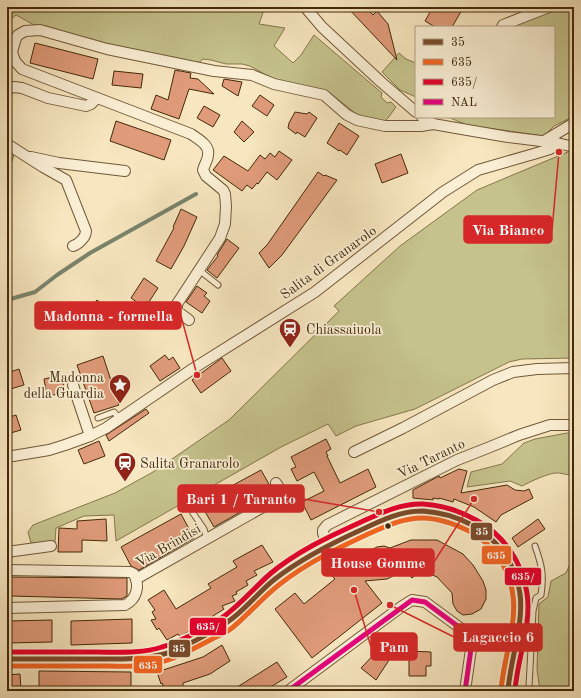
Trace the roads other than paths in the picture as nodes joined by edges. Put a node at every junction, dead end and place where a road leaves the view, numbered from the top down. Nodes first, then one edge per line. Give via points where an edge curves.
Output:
1 (305, 7) edge
2 (549, 7) edge
3 (502, 26) edge
4 (7, 89) edge
5 (97, 98) junction
6 (415, 111) edge
7 (424, 118) edge
8 (574, 122) edge
9 (433, 124) junction
10 (544, 141) junction
11 (556, 143) junction
12 (7, 144) edge
13 (574, 147) edge
14 (23, 155) junction
15 (125, 171) dead end
16 (73, 246) dead end
17 (199, 270) junction
18 (218, 285) dead end
19 (189, 320) dead end
20 (574, 368) edge
21 (73, 384) dead end
22 (98, 418) dead end
23 (120, 418) junction
24 (574, 424) edge
25 (90, 436) junction
26 (354, 452) dead end
27 (7, 457) edge
28 (276, 483) dead end
29 (193, 513) dead end
30 (207, 539) junction
31 (327, 545) junction
32 (51, 546) dead end
33 (535, 546) dead end
34 (7, 552) edge
35 (7, 570) edge
36 (136, 579) junction
37 (7, 608) edge
38 (7, 659) edge
39 (288, 691) edge
40 (465, 691) edge
41 (508, 691) edge
42 (530, 691) edge

1 - 6 street via 322,27
2 - 3 street
4 - 5 street via 22,88 48,98 86,106
5 - 9 street via 22,69 17,65 12,52 18,35 40,30 107,49 163,61 252,75 274,84 324,95 347,115 366,122 385,126
5 - 17 street via 191,134 208,150 204,174 223,190 226,209 223,233
7 - 9 street
8 - 10 street
9 - 10 street
10 - 11 street
11 - 13 street
11 - 23 street, Salita di Granarolo via 550,149 478,170 443,192 315,292
12 - 14 street
14 - 15 street via 59,163
14 - 16 street via 66,180 86,230 85,236
17 - 18 lane
17 - 19 street via 177,304 177,311
20 - 26 street via 513,372
21 - 25 street
22 - 23 lane via 114,412
23 - 25 street, Salita di Granarolo
24 - 31 street, Via Taranto via 550,425 457,460 324,527
25 - 27 street, Salita di Granarolo via 49,450
28 - 30 street, Via Brindisi via 284,495
29 - 30 lane via 204,529
30 - 36 street, Via Brindisi
31 - 38 street via 275,579 227,623 164,654 134,659
31 - 41 street via 378,522 411,511 450,515 468,522 487,535 508,560 520,596
32 - 34 street
33 - 42 lane via 543,582 541,595 536,598 533,611
35 - 36 street, Via Brindisi via 130,572
36 - 37 street, Via Brindisi via 134,596 131,602 125,605
39 - 40 street via 412,600 433,606 470,638

